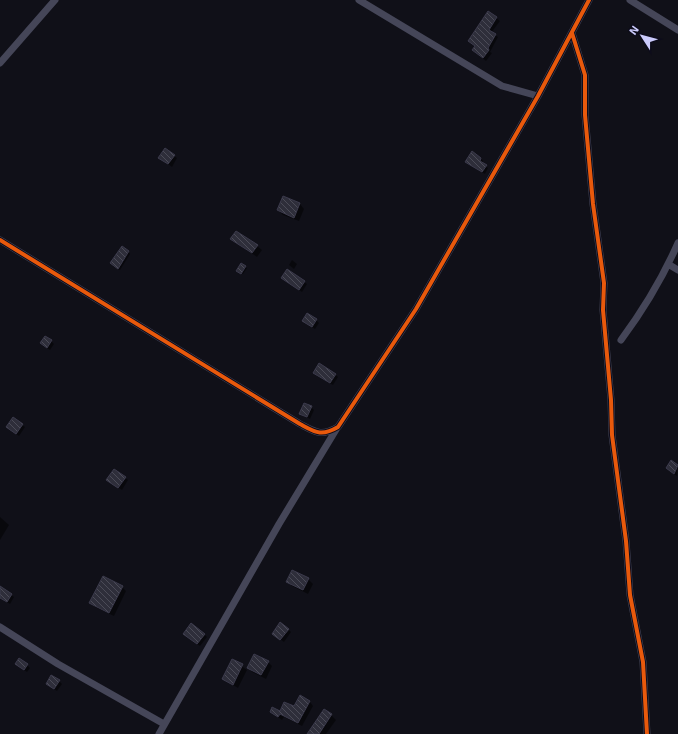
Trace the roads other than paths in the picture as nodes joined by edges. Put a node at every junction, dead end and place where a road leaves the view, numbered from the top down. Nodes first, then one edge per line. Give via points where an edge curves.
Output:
1 (56, 0) edge
2 (359, 0) edge
3 (589, 0) edge
4 (630, 0) edge
5 (678, 30) edge
6 (572, 33) junction
7 (0, 63) edge
8 (538, 96) junction
9 (0, 240) edge
10 (678, 243) edge
11 (668, 264) junction
12 (678, 270) edge
13 (622, 340) dead end
14 (338, 427) junction
15 (0, 627) edge
16 (164, 724) junction
17 (159, 734) edge
18 (647, 734) edge

1 - 7 street
2 - 8 street via 502,86
3 - 6 street
4 - 5 street
6 - 8 street
6 - 18 street via 585,75 585,115 593,204 604,283 603,310 612,435 626,541 630,595 643,662
8 - 14 street via 416,309
9 - 14 street via 300,424 317,433 329,432
10 - 11 street
11 - 12 street
11 - 13 street via 644,309
14 - 16 street
15 - 16 street via 58,664
16 - 17 street

